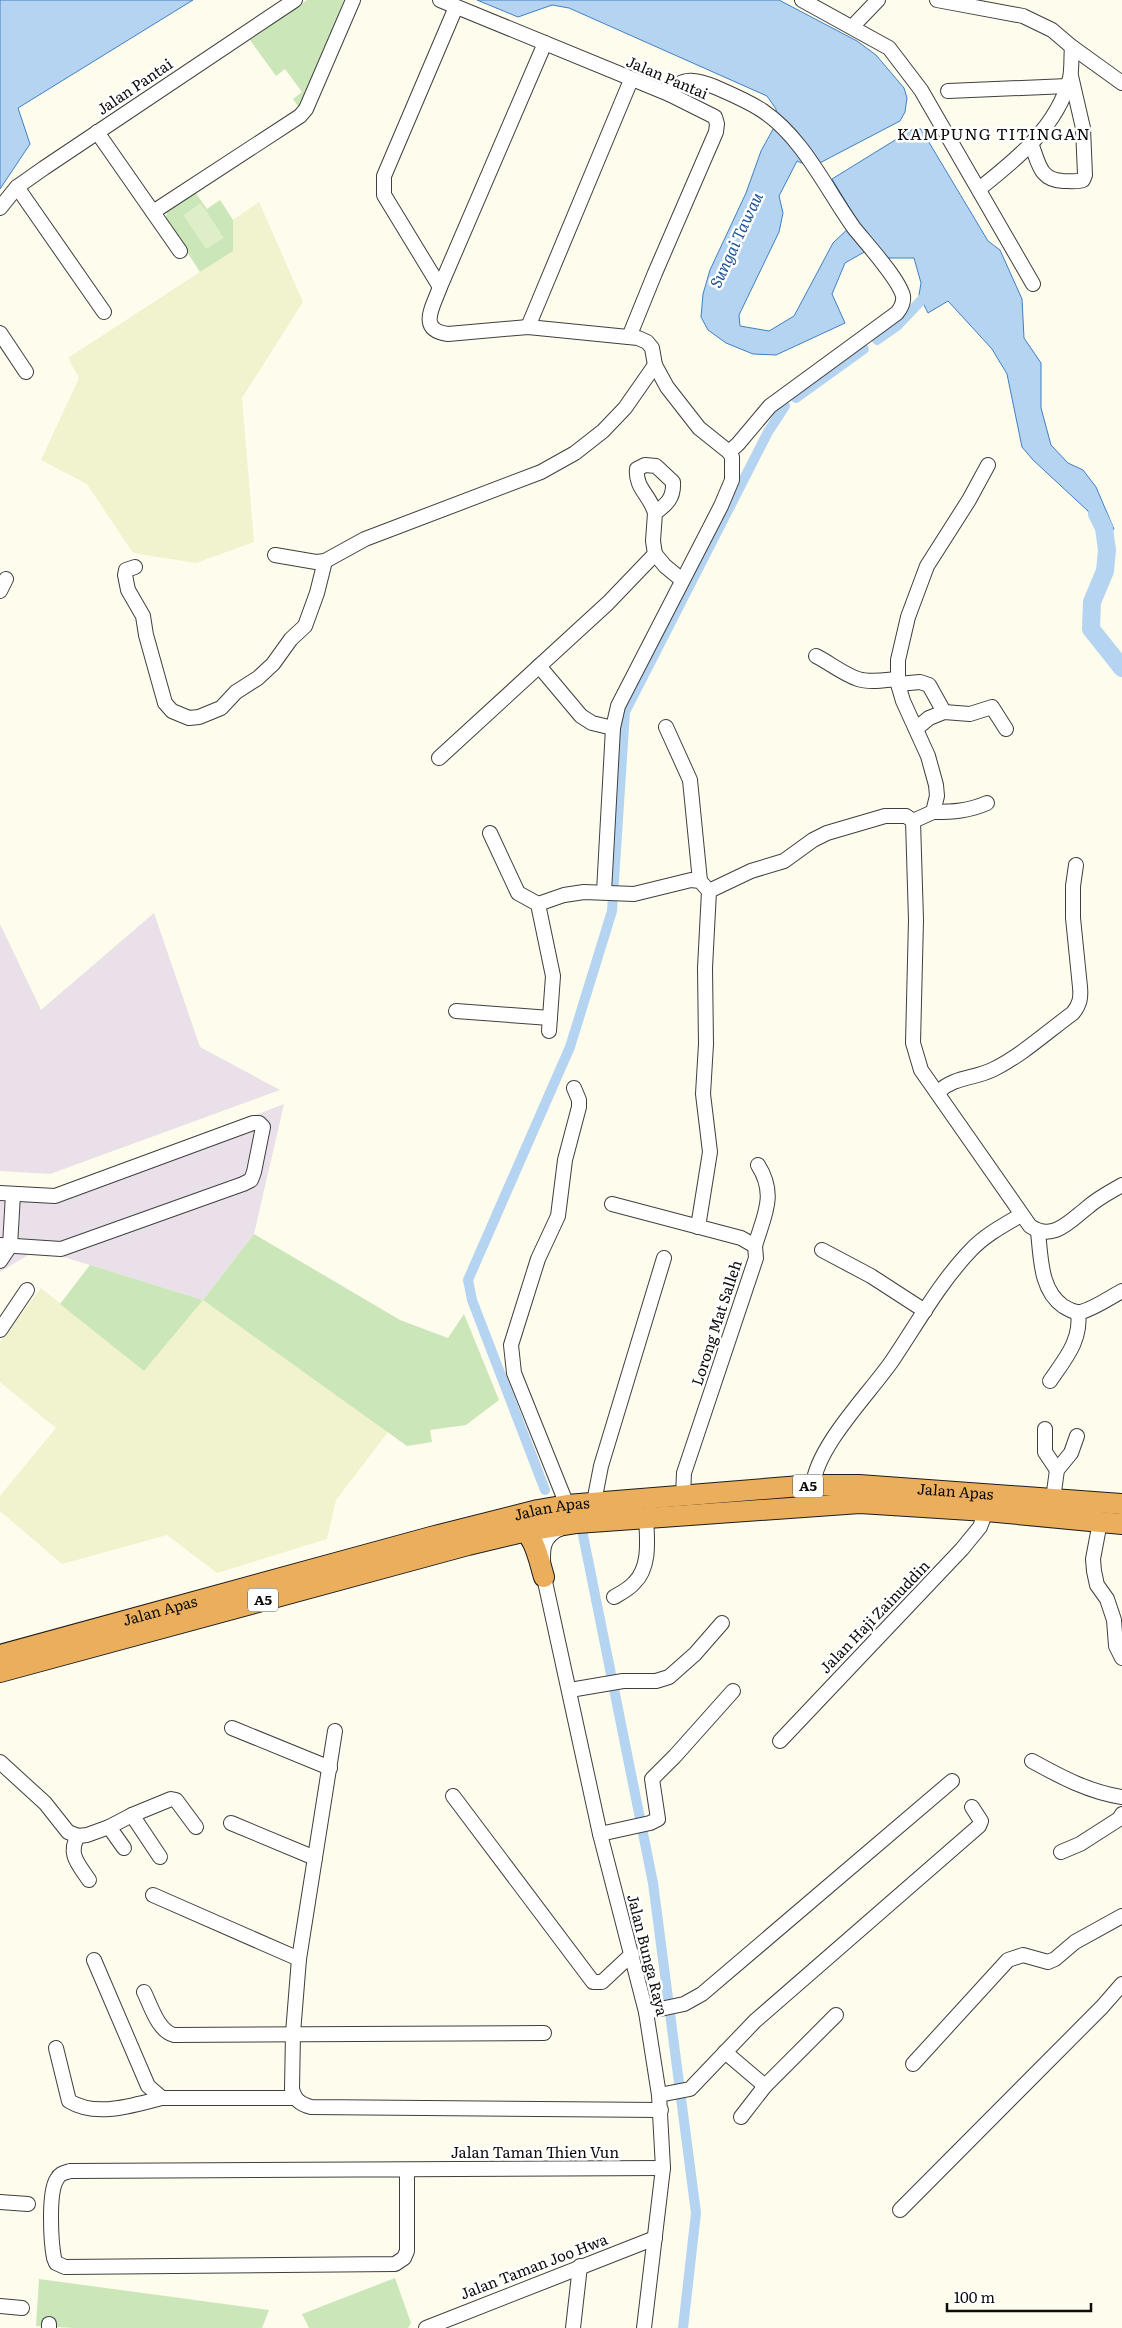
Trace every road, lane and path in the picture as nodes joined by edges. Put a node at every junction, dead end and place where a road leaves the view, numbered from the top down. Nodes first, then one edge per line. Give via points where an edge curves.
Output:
1 (294, 0) edge
2 (354, 0) edge
3 (440, 0) edge
4 (802, 0) edge
5 (878, 0) edge
6 (937, 0) edge
7 (456, 7) junction
8 (852, 27) junction
9 (545, 43) junction
10 (1072, 47) junction
11 (631, 80) junction
12 (1069, 81) junction
13 (1122, 83) edge
14 (948, 91) dead end
15 (669, 94) junction
16 (97, 132) junction
17 (1032, 146) junction
18 (17, 187) junction
19 (979, 189) junction
20 (0, 208) edge
21 (153, 212) junction
22 (180, 251) dead end
23 (1033, 284) dead end
24 (440, 287) junction
25 (104, 312) dead end
26 (528, 327) junction
27 (0, 333) edge
28 (630, 338) junction
29 (655, 365) junction
30 (26, 372) dead end
31 (729, 452) junction
32 (988, 465) dead end
33 (655, 512) dead end
34 (655, 554) junction
35 (275, 555) dead end
36 (325, 561) junction
37 (135, 567) dead end
38 (682, 580) junction
39 (816, 656) dead end
40 (539, 666) junction
41 (898, 681) junction
42 (944, 712) junction
43 (666, 727) dead end
44 (613, 728) junction
45 (916, 728) junction
46 (1006, 729) dead end
47 (439, 758) dead end
48 (987, 802) dead end
49 (933, 812) junction
50 (913, 821) junction
51 (490, 833) dead end
52 (1076, 865) dead end
53 (704, 886) junction
54 (606, 892) junction
55 (538, 904) junction
56 (456, 1012) dead end
57 (574, 1088) dead end
58 (938, 1092) junction
59 (758, 1165) dead end
60 (1122, 1185) edge
61 (7, 1194) edge
62 (612, 1204) dead end
63 (1021, 1214) junction
64 (698, 1227) junction
65 (1038, 1232) junction
66 (5, 1245) edge
67 (755, 1246) junction
68 (822, 1250) dead end
69 (664, 1258) dead end
70 (0, 1261) edge
71 (28, 1290) dead end
72 (1122, 1291) edge
73 (925, 1311) junction
74 (1078, 1312) junction
75 (0, 1330) edge
76 (1050, 1381) dead end
77 (1045, 1429) dead end
78 (1078, 1436) dead end
79 (1057, 1470) junction
80 (812, 1485) junction
81 (743, 1492) junction
82 (683, 1496) junction
83 (1052, 1499) junction
84 (594, 1502) junction
85 (1122, 1504) edge
86 (567, 1505) junction
87 (795, 1506) junction
88 (986, 1511) junction
89 (646, 1517) junction
90 (496, 1520) junction
91 (1100, 1522) junction
92 (577, 1523) junction
93 (1122, 1524) edge
94 (527, 1531) junction
95 (468, 1545) junction
96 (546, 1586) junction
97 (614, 1597) dead end
98 (722, 1623) dead end
99 (0, 1655) edge
100 (1122, 1658) edge
101 (0, 1672) edge
102 (570, 1690) junction
103 (733, 1691) dead end
104 (232, 1728) dead end
105 (335, 1731) dead end
106 (780, 1740) dead end
107 (1032, 1761) dead end
108 (0, 1762) edge
109 (330, 1768) junction
110 (952, 1781) dead end
111 (454, 1796) dead end
112 (1122, 1797) edge
113 (972, 1807) dead end
114 (1122, 1814) edge
115 (132, 1815) junction
116 (231, 1823) dead end
117 (110, 1827) junction
118 (196, 1827) dead end
119 (600, 1834) junction
120 (78, 1836) junction
121 (124, 1848) dead end
122 (1061, 1852) dead end
123 (160, 1857) dead end
124 (315, 1858) junction
125 (89, 1880) dead end
126 (154, 1896) dead end
127 (1122, 1916) edge
128 (632, 1954) junction
129 (299, 1959) junction
130 (94, 1960) dead end
131 (1122, 1984) edge
132 (144, 1992) dead end
133 (646, 2012) junction
134 (836, 2015) dead end
135 (544, 2033) dead end
136 (293, 2034) junction
137 (56, 2048) dead end
138 (725, 2052) junction
139 (913, 2064) dead end
140 (765, 2086) junction
141 (659, 2095) junction
142 (162, 2098) junction
143 (294, 2098) junction
144 (661, 2110) junction
145 (741, 2118) dead end
146 (663, 2168) junction
147 (407, 2170) junction
148 (0, 2202) edge
149 (28, 2204) dead end
150 (900, 2210) dead end
151 (655, 2238) junction
152 (580, 2266) junction
153 (0, 2306) edge
154 (22, 2308) dead end
155 (426, 2328) edge
156 (573, 2328) edge
157 (644, 2328) edge

1 - 16 street, Jalan Pantai
2 - 21 street via 300,116
3 - 7 street, Jalan Pantai
4 - 8 street
5 - 8 street
6 - 10 street via 1023,16 1052,30
7 - 9 street, Jalan Pantai
7 - 24 street via 382,187
8 - 19 street via 889,48 904,66
9 - 11 street, Jalan Pantai
9 - 24 street
10 - 12 street
10 - 13 street
11 - 15 street, Jalan Pantai
11 - 26 street
12 - 14 street
12 - 17 street via 1060,104
12 - 17 street via 1083,128 1083,180 1048,179
15 - 28 street, Jalan Pantai via 715,116 716,132
15 - 31 street via 687,80 700,81 764,111 796,142 903,295 903,304 897,313 770,406
16 - 18 street, Jalan Pantai
16 - 21 street
17 - 19 street
18 - 20 street, Jalan Pantai
18 - 25 street
19 - 23 street
21 - 22 street
24 - 26 street via 429,322 438,333
26 - 28 street
27 - 30 street
28 - 29 street via 647,342 652,348
29 - 31 street via 667,387 699,428
29 - 36 street via 625,408 575,453 541,472 365,538
31 - 38 street via 732,480
32 - 41 street via 970,500 927,566 902,642
33 - 34 street
34 - 38 street
34 - 40 street via 608,604
35 - 36 street
36 - 37 street via 305,626 274,664 236,692 221,708 189,718 172,711 161,692 143,616 128,590 126,570
38 - 44 street via 618,706
39 - 41 street via 859,679
40 - 44 street via 581,716 592,723
40 - 47 street
41 - 42 street via 929,685
41 - 45 street
42 - 45 street
42 - 46 street via 970,714 992,707
43 - 53 street via 690,780
44 - 54 street
45 - 49 street via 936,785 937,804
48 - 49 street via 954,812
49 - 50 street
50 - 53 street via 906,816 885,816 828,833 784,860
50 - 58 street via 916,920 913,1042 921,1070
51 - 55 street via 518,893
52 - 58 street via 1072,898 1081,998 1078,1006 1004,1064 991,1071 947,1083
53 - 54 street via 680,881 634,894
53 - 64 street via 706,1044 703,1094 710,1152
54 - 55 street via 564,896
55 - 56 street via 553,976 550,1024
57 - 86 street via 580,1107 565,1160 558,1216 535,1265 512,1345 514,1374
58 - 63 street
59 - 67 street via 766,1179 768,1192
60 - 65 street via 1088,1206 1063,1227
61 - 66 street
61 - 66 street via 55,1196 253,1123 263,1127 254,1172 251,1180 243,1184 61,1249
62 - 64 street, Lorong Mat Salleh
63 - 65 street
63 - 73 street via 971,1250
64 - 67 street, Lorong Mat Salleh via 741,1238
65 - 74 street via 1049,1292 1057,1302
66 - 70 street
67 - 82 street, Lorong Mat Salleh via 756,1258 684,1473
68 - 73 street via 871,1276
69 - 84 street via 601,1466
71 - 75 street
72 - 74 street
73 - 80 street via 834,1439 814,1474
74 - 76 street via 1080,1323 1075,1341
77 - 79 street via 1045,1452
78 - 79 street via 1071,1453
79 - 83 street
80 - 81 highway, Jalan Apas / A5
80 - 83 highway, Jalan Apas / A5 via 897,1487
81 - 82 highway, Jalan Apas / A5
81 - 87 highway via 740,1499 746,1504 783,1501
82 - 84 highway, Jalan Apas / A5
83 - 85 highway, Jalan Apas / A5
84 - 86 highway, Jalan Apas / A5
86 - 90 highway, Jalan Apas / A5
87 - 88 highway, Jalan Apas / A5 via 884,1503
87 - 89 highway, Jalan Apas / A5
88 - 91 highway, Jalan Apas / A5
88 - 106 street, Jalan Haji Zainuddin via 980,1527 962,1550
89 - 92 highway, Jalan Apas / A5
89 - 97 street via 644,1564 635,1582
90 - 94 highway via 517,1524
90 - 99 highway, Jalan Apas / A5
91 - 93 highway, Jalan Apas / A5
91 - 100 street via 1094,1571 1114,1620 1116,1646
92 - 94 highway, Jalan Apas / A5
92 - 96 street via 556,1530 542,1547
94 - 95 highway, Jalan Apas / A5
94 - 96 highway
95 - 96 street via 510,1541 523,1546 531,1554
95 - 101 highway, Jalan Apas / A5
96 - 102 street, Jalan Bunga Raya
98 - 102 street via 669,1677
102 - 119 street, Jalan Bunga Raya
103 - 119 street via 652,1780 658,1819
104 - 109 street
105 - 109 street
107 - 112 street via 1062,1778 1102,1794
108 - 120 street via 45,1803 68,1832
109 - 124 street
110 - 133 street via 702,1994 679,2006
111 - 128 street via 593,1982 602,1982
113 - 138 street via 980,1816 979,1826 756,2021
114 - 122 street via 1080,1844
115 - 117 street
115 - 118 street via 171,1799 176,1800
115 - 123 street
116 - 124 street
117 - 120 street
117 - 121 street
119 - 128 street, Jalan Bunga Raya
120 - 125 street via 73,1856
124 - 129 street
126 - 129 street
127 - 139 street via 1075,1942 1048,1962 1023,1955 1008,1960
128 - 133 street, Jalan Bunga Raya
129 - 136 street
130 - 142 street via 148,2086
131 - 150 street
132 - 136 street via 167,2033 174,2035
133 - 141 street, Jalan Bunga Raya
134 - 140 street
135 - 136 street
136 - 143 street
137 - 142 street via 68,2101 76,2106 107,2109
138 - 140 street
138 - 141 street via 690,2089
140 - 145 street
141 - 144 street, Jalan Bunga Raya
142 - 143 street
143 - 144 street via 311,2107
144 - 146 street, Jalan Bunga Raya
146 - 147 street, Jalan Taman Thien Vun
146 - 151 street, Jalan Bunga Raya
147 - 147 street, Jalan Taman Thien Vun via 407,2251 404,2258 395,2264 65,2267 56,2263 54,2258 53,2189 62,2173
148 - 149 street
151 - 152 street, Jalan Taman Joo Hwa
151 - 157 street, Jalan Bunga Raya
152 - 155 street, Jalan Taman Joo Hwa
152 - 156 street
153 - 154 street

